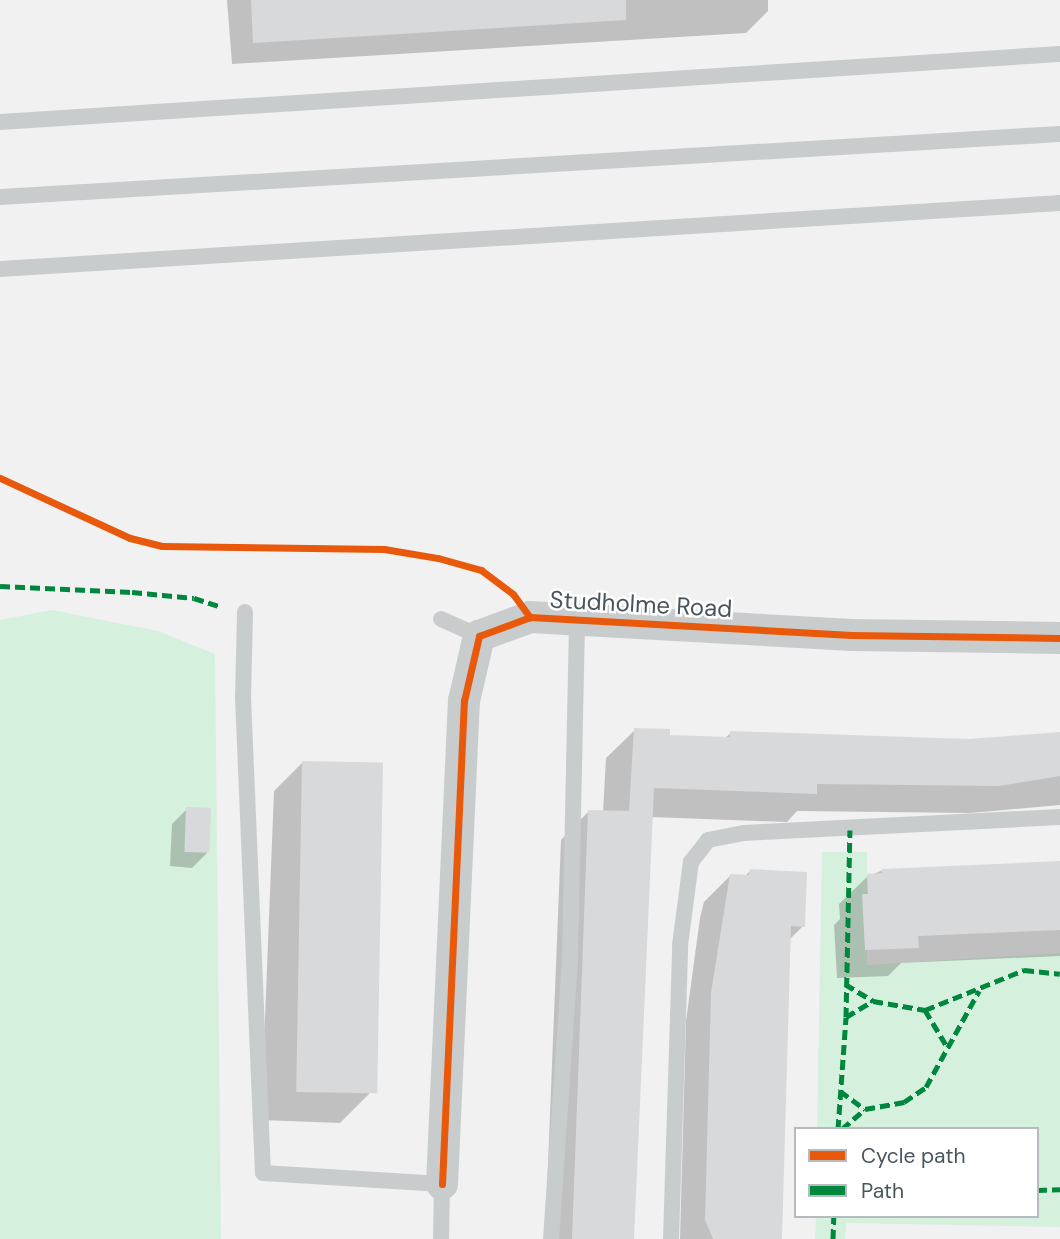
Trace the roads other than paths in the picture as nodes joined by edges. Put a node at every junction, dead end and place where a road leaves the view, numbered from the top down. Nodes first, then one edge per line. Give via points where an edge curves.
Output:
1 (1060, 54) edge
2 (0, 122) edge
3 (1060, 134) edge
4 (0, 197) edge
5 (1060, 203) edge
6 (0, 269) edge
7 (245, 612) dead end
8 (441, 619) dead end
9 (576, 620) junction
10 (479, 636) junction
11 (1060, 638) edge
12 (1060, 817) edge
13 (442, 1184) junction
14 (441, 1239) edge
15 (551, 1239) edge
16 (671, 1239) edge

1 - 2 lane
3 - 4 lane
5 - 6 lane
7 - 13 lane via 243,697 263,1173
8 - 10 lane
9 - 10 street, Studholme Road via 530,617
9 - 11 street, Studholme Road via 851,635
9 - 15 lane via 570,958
10 - 13 street via 464,712
12 - 16 lane via 744,833 708,840 691,862 680,945
13 - 14 lane

